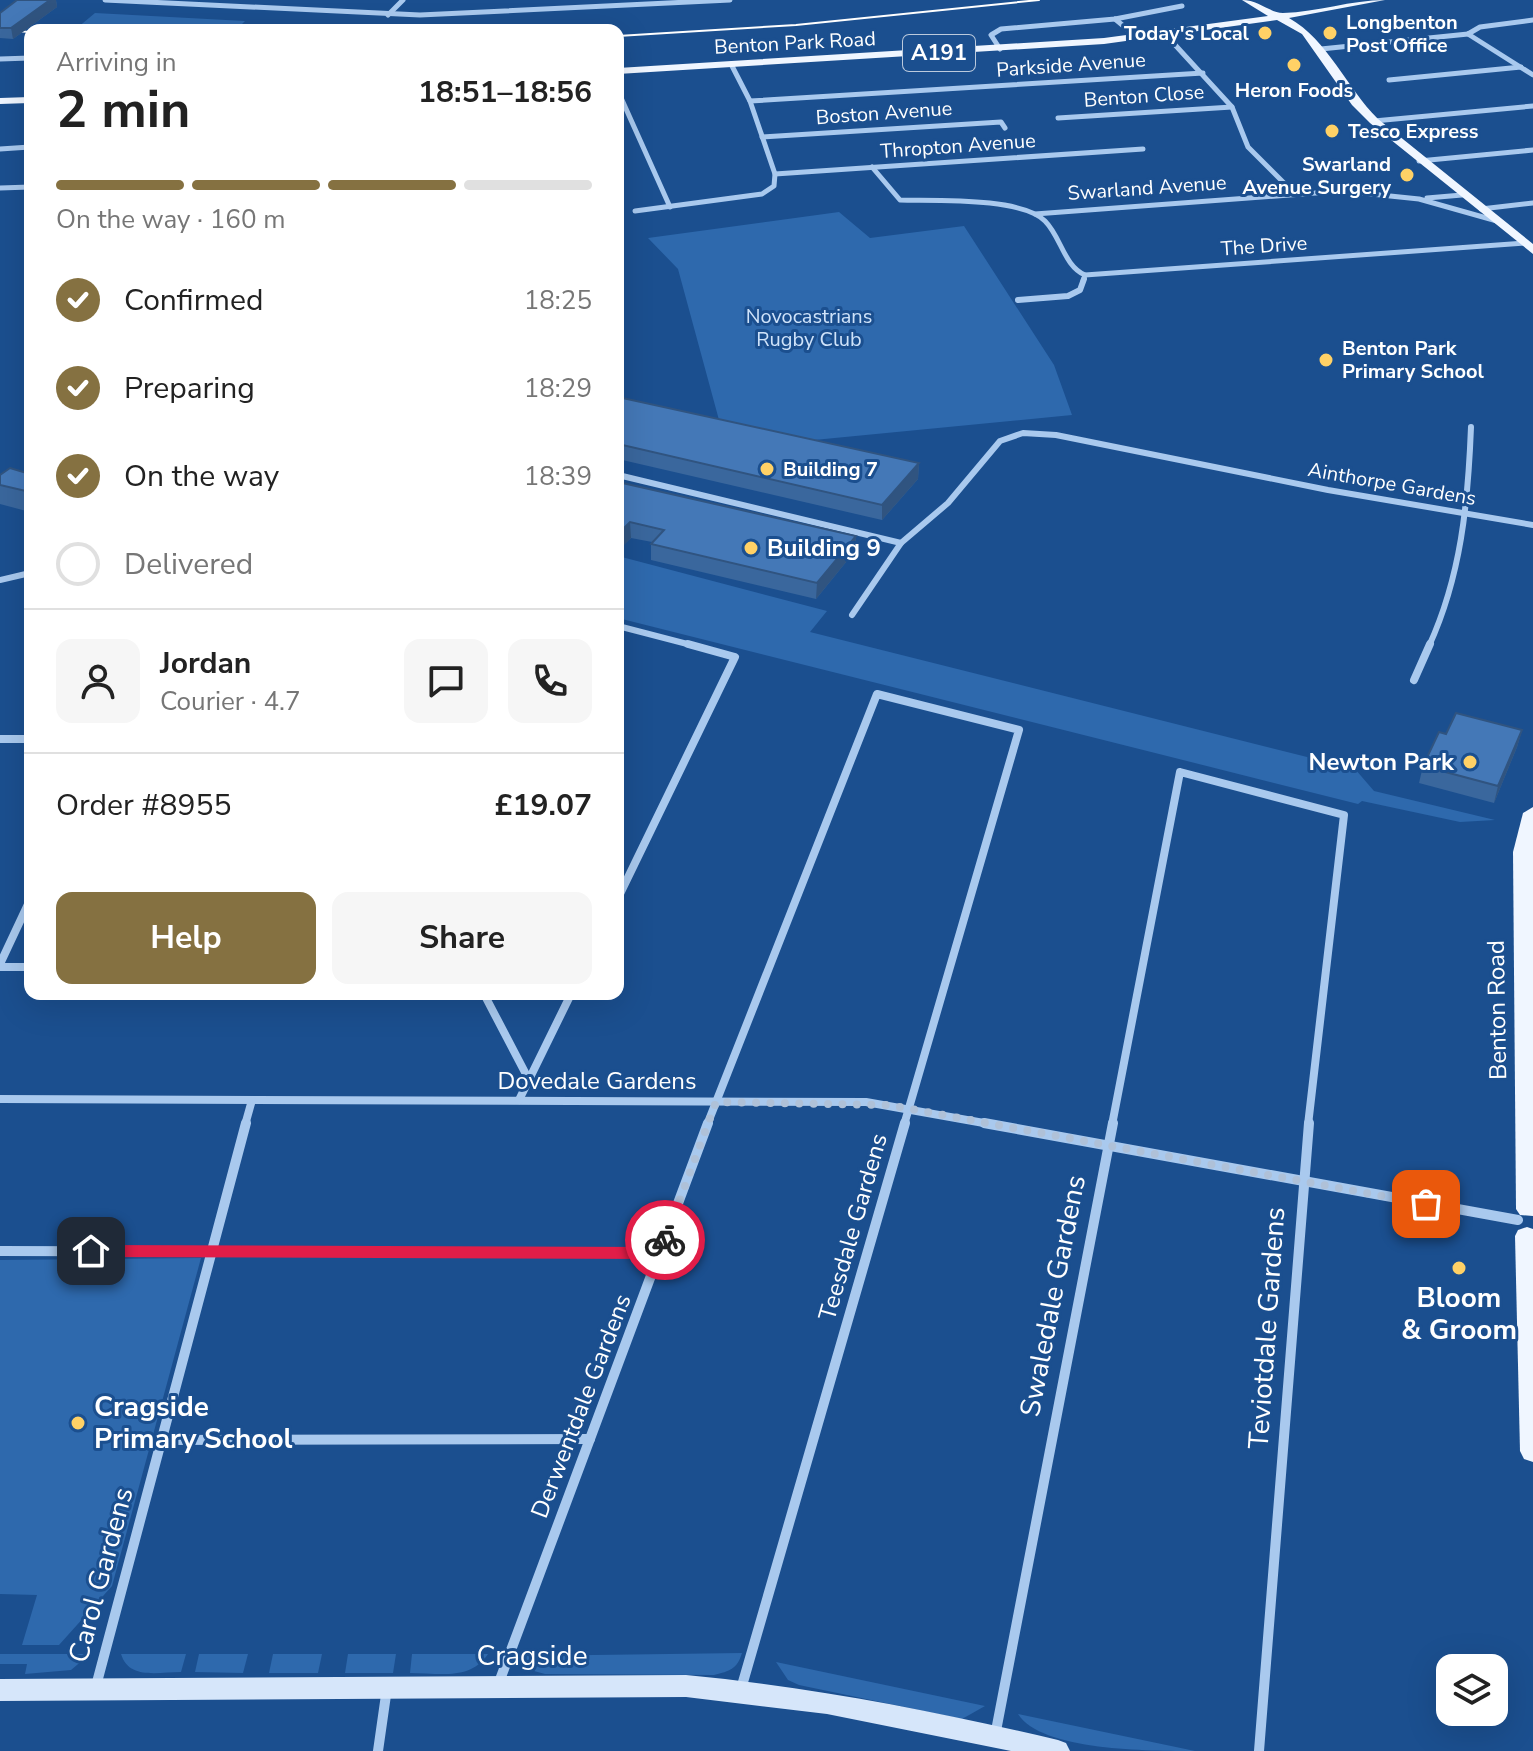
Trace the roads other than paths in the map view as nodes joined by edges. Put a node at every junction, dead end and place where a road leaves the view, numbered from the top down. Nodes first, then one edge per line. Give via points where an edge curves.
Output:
1 (105, 0) edge
2 (230, 0) edge
3 (403, 0) edge
4 (556, 0) edge
5 (730, 0) edge
6 (1247, 0) edge
7 (1380, 0) edge
8 (224, 6) junction
9 (1182, 6) dead end
10 (553, 9) junction
11 (388, 15) junction
12 (1268, 15) junction
13 (1115, 19) junction
14 (1533, 20) edge
15 (1468, 34) junction
16 (1166, 35) junction
17 (1138, 38) junction
18 (1000, 49) junction
19 (1321, 49) junction
20 (24, 58) edge
21 (0, 59) edge
22 (731, 64) junction
23 (1521, 67) junction
24 (624, 71) edge
25 (1203, 73) junction
26 (1533, 75) edge
27 (1389, 80) dead end
28 (24, 100) edge
29 (0, 101) edge
30 (750, 101) junction
31 (624, 104) edge
32 (1533, 106) edge
33 (1232, 107) junction
34 (1058, 118) dead end
35 (1374, 121) junction
36 (1005, 128) dead end
37 (762, 137) junction
38 (24, 147) edge
39 (0, 149) edge
40 (1143, 149) dead end
41 (1533, 150) edge
42 (1419, 161) junction
43 (872, 167) junction
44 (775, 174) junction
45 (24, 187) edge
46 (0, 188) edge
47 (1295, 194) junction
48 (1462, 195) junction
49 (1419, 199) junction
50 (1533, 203) edge
51 (670, 207) junction
52 (1481, 209) junction
53 (635, 211) dead end
54 (1035, 214) junction
55 (1497, 221) junction
56 (1529, 247) edge
57 (1085, 275) junction
58 (1018, 300) dead end
59 (1471, 427) dead end
60 (624, 476) edge
61 (1467, 515) junction
62 (1533, 525) edge
63 (901, 543) junction
64 (24, 574) edge
65 (0, 580) edge
66 (852, 615) dead end
67 (624, 628) edge
68 (1414, 680) dead end
69 (877, 694) joint
70 (0, 739) edge
71 (24, 739) edge
72 (1180, 772) joint
73 (1533, 813) edge
74 (624, 886) edge
75 (24, 913) edge
76 (0, 966) edge
77 (24, 967) edge
78 (487, 1000) edge
79 (568, 1000) edge
80 (529, 1080) junction
81 (0, 1099) edge
82 (252, 1100) junction
83 (519, 1100) junction
84 (716, 1102) junction
85 (909, 1108) junction
86 (1105, 1147) junction
87 (1302, 1182) junction
88 (1528, 1222) edge
89 (213, 1250) junction
90 (0, 1251) edge
91 (659, 1253) junction
92 (590, 1439) junction
93 (162, 1440) junction
94 (1533, 1451) edge
95 (497, 1686) junction
96 (387, 1687) junction
97 (0, 1690) edge
98 (95, 1690) junction
99 (740, 1690) junction
100 (995, 1736) junction
101 (378, 1751) edge
102 (1058, 1751) edge
103 (1259, 1751) edge

1 - 8 street
2 - 8 street
3 - 11 street
4 - 10 street
5 - 10 street
6 - 12 main road
7 - 12 main road, Benton Park Road
8 - 11 street
9 - 13 street
10 - 11 street
12 - 16 main road, Benton Park Road / A191
12 - 19 main road via 1296,25
13 - 17 street
13 - 18 street via 1001,29 991,35
14 - 15 street via 1491,24
15 - 19 street
15 - 23 street
16 - 17 main road, Benton Park Road / A191
16 - 25 street
17 - 18 main road, Benton Park Road / A191
18 - 22 main road, Benton Park Road / A191
19 - 35 main road
20 - 21 street
22 - 24 main road, Benton Park Road / A191
22 - 30 street
23 - 26 street
23 - 27 street
25 - 30 street, Parkside Avenue
25 - 33 street
28 - 29 main road
30 - 37 street
31 - 51 street
32 - 35 street
33 - 34 street, Benton Close
33 - 47 street via 1248,147
35 - 42 main road
36 - 37 street, Boston Avenue via 1001,122
37 - 44 street
38 - 39 street
40 - 43 street, Thropton Avenue
41 - 42 street
42 - 48 main road
43 - 44 street, Thropton Avenue
43 - 54 street, Swarland Avenue via 900,200 989,202
44 - 51 street via 771,191 762,194
45 - 46 street
47 - 49 street, Swarland Avenue via 1376,192
47 - 54 street, Swarland Avenue
48 - 49 street
48 - 52 main road
49 - 55 street, Swarland Avenue
50 - 52 street
51 - 53 street
52 - 55 main road
54 - 57 street via 1046,222 1076,271
55 - 56 main road
56 - 57 street, The Drive
57 - 58 street via 1080,290 1068,296
59 - 61 street
60 - 63 street
61 - 62 street, Ainthorpe Gardens
61 - 63 street, Ainthorpe Gardens via 1047,433 1023,433 1000,441 948,503
61 - 68 street via 1447,607
63 - 66 street, Ainthorpe Gardens
64 - 65 street
67 - 74 street via 735,657
69 - 84 street, Derwentdale Gardens
69 - 85 street, Teesdale Gardens via 1019,730
70 - 71 street
72 - 86 street, Swaledale Gardens
72 - 87 street, Teviotdale Gardens via 1344,815
73 - 88 main road, Benton Road via 1523,852
75 - 76 street
76 - 77 street
78 - 80 street
79 - 80 street
80 - 83 street
81 - 82 street, Dovedale Gardens
82 - 83 street, Dovedale Gardens
82 - 89 street, Carol Gardens
83 - 84 street, Dovedale Gardens
84 - 85 street, Dovedale Gardens via 866,1102
84 - 91 street, Derwentdale Gardens
85 - 86 street, Dovedale Gardens
85 - 99 street, Teesdale Gardens
86 - 87 street, Dovedale Gardens
86 - 100 street, Swaledale Gardens
87 - 88 street, Dovedale Gardens
87 - 103 street, Teviotdale Gardens
88 - 94 main road, Benton Road
89 - 90 street
89 - 91 street
89 - 93 street, Carol Gardens
91 - 92 street, Derwentdale Gardens
92 - 93 street
92 - 95 street, Derwentdale Gardens
93 - 98 street, Carol Gardens
95 - 96 street, Cragside
95 - 99 street, Cragside
96 - 98 street, Cragside
96 - 101 street
97 - 98 street, Cragside
99 - 100 street, Cragside
100 - 102 street, Cragside

